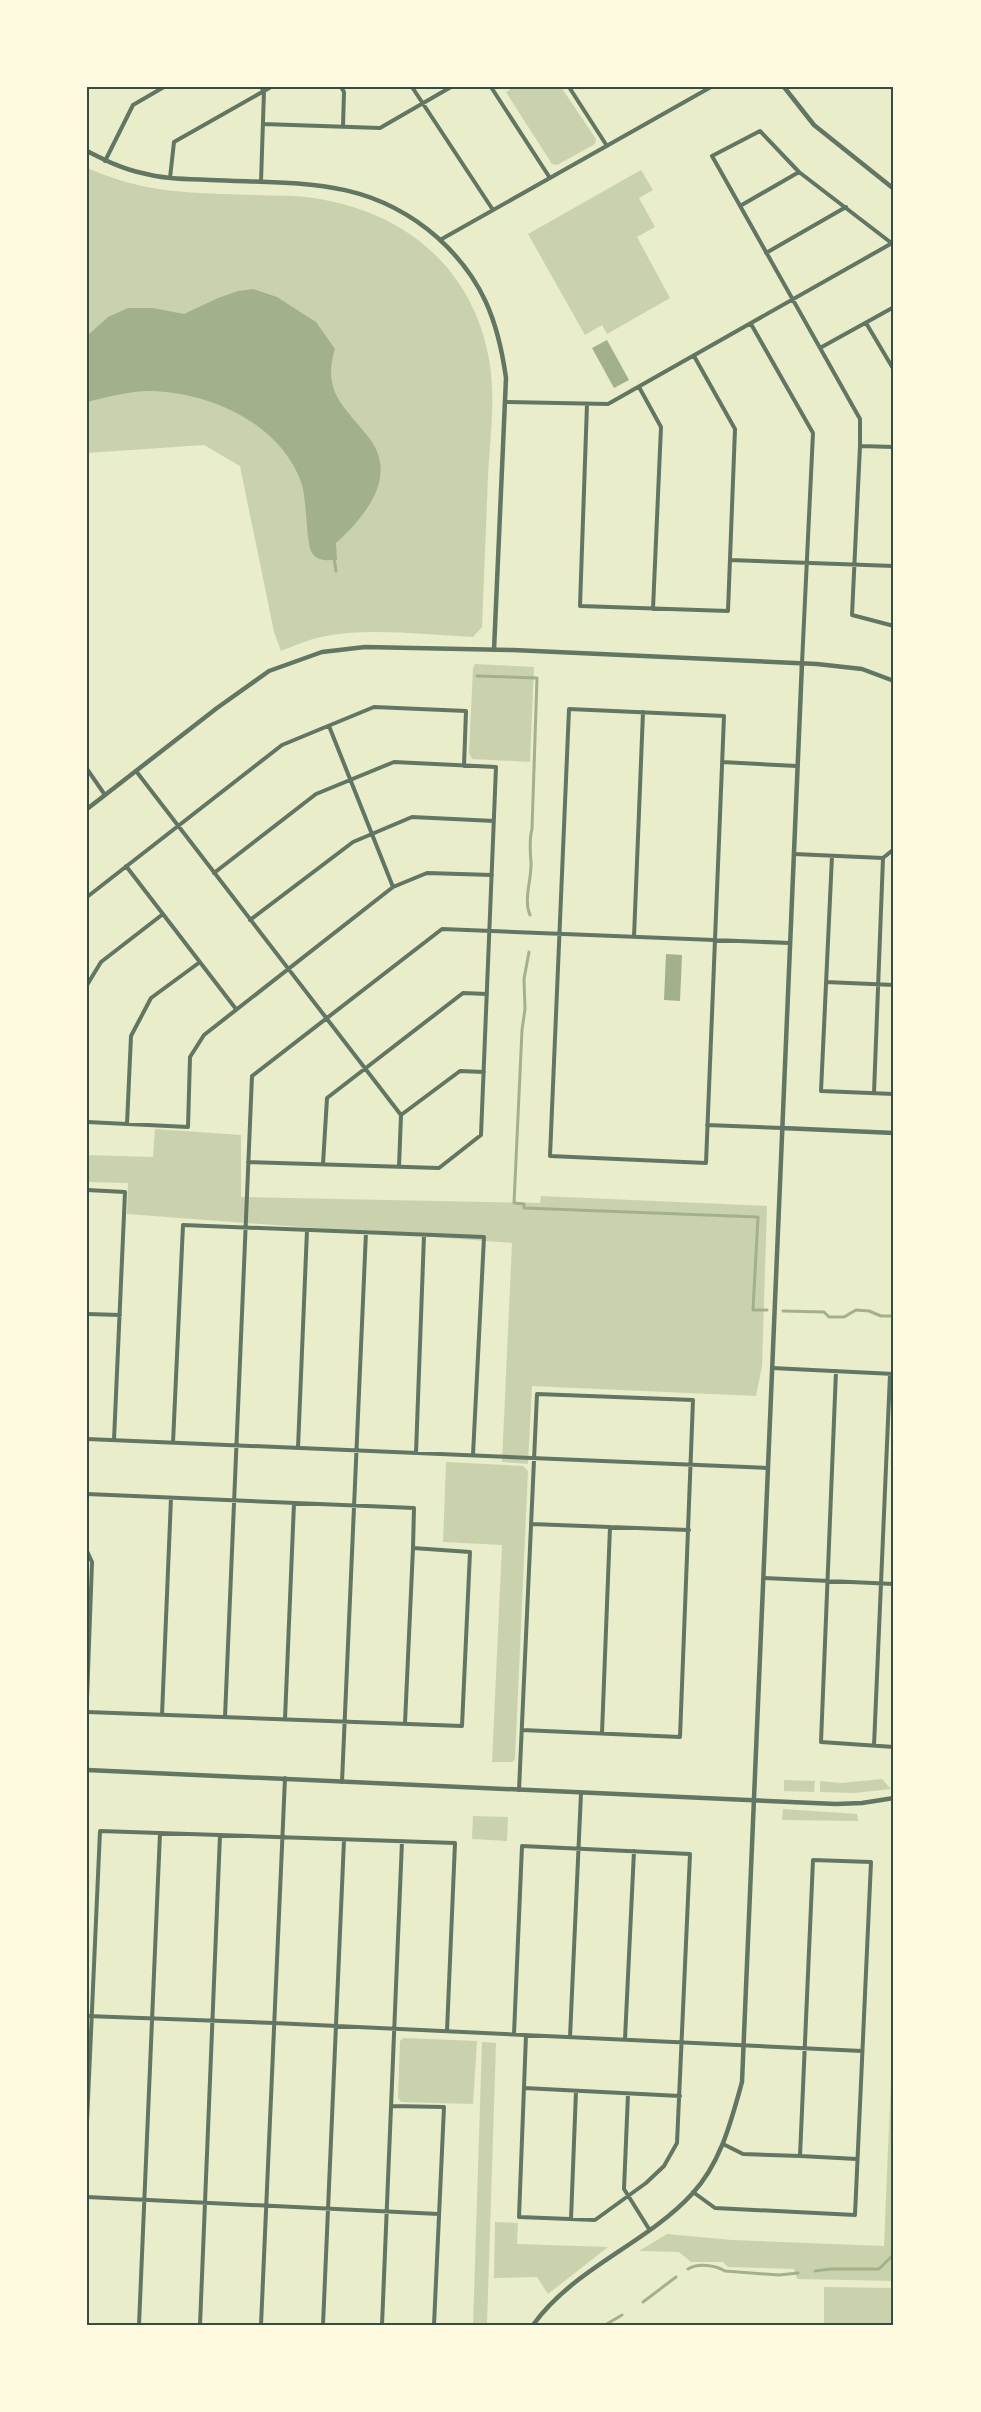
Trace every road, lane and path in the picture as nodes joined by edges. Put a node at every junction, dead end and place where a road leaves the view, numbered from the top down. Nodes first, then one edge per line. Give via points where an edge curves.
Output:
1 (164, 87) edge
2 (271, 87) edge
3 (340, 87) edge
4 (412, 87) edge
5 (451, 87) edge
6 (491, 87) edge
7 (569, 87) edge
8 (711, 87) edge
9 (784, 87) edge
10 (263, 89) edge
11 (423, 103) junction
12 (263, 124) junction
13 (343, 127) junction
14 (607, 146) junction
15 (87, 151) edge
16 (105, 161) junction
17 (799, 172) junction
18 (170, 178) junction
19 (550, 178) junction
20 (261, 182) junction
21 (894, 189) edge
22 (740, 206) junction
23 (846, 207) junction
24 (493, 210) junction
25 (440, 240) junction
26 (894, 243) edge
27 (766, 253) junction
28 (792, 301) junction
29 (894, 307) edge
30 (866, 323) junction
31 (751, 324) junction
32 (820, 348) junction
33 (694, 356) junction
34 (894, 370) edge
35 (639, 387) junction
36 (505, 402) junction
37 (587, 404) junction
38 (860, 446) junction
39 (894, 447) edge
40 (730, 560) junction
41 (807, 564) junction
42 (854, 565) junction
43 (894, 567) edge
44 (653, 609) junction
45 (894, 626) edge
46 (494, 650) junction
47 (802, 663) junction
48 (894, 681) edge
49 (643, 712) junction
50 (329, 726) junction
51 (722, 762) junction
52 (464, 766) junction
53 (797, 766) junction
54 (87, 769) edge
55 (136, 771) junction
56 (351, 780) junction
57 (105, 795) junction
58 (87, 809) edge
59 (494, 821) junction
60 (178, 826) junction
61 (372, 834) junction
62 (894, 849) edge
63 (794, 854) junction
64 (832, 856) junction
65 (883, 858) junction
66 (126, 866) junction
67 (214, 873) junction
68 (492, 875) junction
69 (393, 887) junction
70 (87, 897) edge
71 (164, 914) junction
72 (250, 920) junction
73 (490, 931) junction
74 (559, 934) junction
75 (634, 937) junction
76 (715, 941) junction
77 (790, 943) junction
78 (200, 962) junction
79 (288, 969) junction
80 (826, 982) junction
81 (879, 984) junction
82 (87, 985) edge
83 (894, 985) edge
84 (487, 994) junction
85 (236, 1009) junction
86 (326, 1019) junction
87 (364, 1068) junction
88 (484, 1072) junction
89 (874, 1093) junction
90 (894, 1094) edge
91 (401, 1115) junction
92 (87, 1122) edge
93 (127, 1124) junction
94 (707, 1125) junction
95 (782, 1128) junction
96 (894, 1133) edge
97 (248, 1162) junction
98 (323, 1164) junction
99 (399, 1167) junction
100 (87, 1190) edge
101 (246, 1228) junction
102 (307, 1230) junction
103 (366, 1232) junction
104 (424, 1234) junction
105 (87, 1314) edge
106 (120, 1315) junction
107 (772, 1368) junction
108 (836, 1371) junction
109 (892, 1374) edge
110 (87, 1439) edge
111 (114, 1440) junction
112 (173, 1443) junction
113 (236, 1445) junction
114 (298, 1448) junction
115 (356, 1450) junction
116 (416, 1453) junction
117 (473, 1455) junction
118 (534, 1458) junction
119 (691, 1464) junction
120 (768, 1468) junction
121 (87, 1494) edge
122 (171, 1498) junction
123 (234, 1500) junction
124 (294, 1503) junction
125 (354, 1505) junction
126 (531, 1524) junction
127 (610, 1527) junction
128 (688, 1530) junction
129 (413, 1548) junction
130 (87, 1551) edge
131 (764, 1578) junction
132 (827, 1581) junction
133 (881, 1584) junction
134 (894, 1584) edge
135 (87, 1699) edge
136 (87, 1712) edge
137 (162, 1715) junction
138 (225, 1717) junction
139 (285, 1719) junction
140 (345, 1721) junction
141 (405, 1724) junction
142 (522, 1730) junction
143 (602, 1733) junction
144 (874, 1746) junction
145 (894, 1747) edge
146 (87, 1770) edge
147 (285, 1778) junction
148 (342, 1782) junction
149 (519, 1790) junction
150 (581, 1793) junction
151 (894, 1798) edge
152 (754, 1800) junction
153 (160, 1833) junction
154 (220, 1835) junction
155 (282, 1836) junction
156 (344, 1840) junction
157 (402, 1841) junction
158 (578, 1849) junction
159 (634, 1851) junction
160 (89, 2016) edge
161 (153, 2019) junction
162 (212, 2021) junction
163 (274, 2023) junction
164 (337, 2026) junction
165 (395, 2029) junction
166 (447, 2031) junction
167 (514, 2034) junction
168 (526, 2035) junction
169 (570, 2037) junction
170 (625, 2039) junction
171 (683, 2041) junction
172 (744, 2044) junction
173 (805, 2048) junction
174 (862, 2051) junction
175 (524, 2088) junction
176 (576, 2091) junction
177 (628, 2093) junction
178 (680, 2096) junction
179 (392, 2106) junction
180 (87, 2122) edge
181 (723, 2144) junction
182 (800, 2156) junction
183 (857, 2159) junction
184 (693, 2192) junction
185 (87, 2197) edge
186 (627, 2197) junction
187 (143, 2199) junction
188 (204, 2202) junction
189 (266, 2205) junction
190 (329, 2209) junction
191 (387, 2211) junction
192 (439, 2214) junction
193 (571, 2219) junction
194 (649, 2229) junction
195 (139, 2325) edge
196 (200, 2325) edge
197 (261, 2325) edge
198 (323, 2325) edge
199 (382, 2325) edge
200 (434, 2325) edge
201 (533, 2325) edge

1 - 16 street via 133,105
2 - 10 street
3 - 13 street via 344,93
4 - 11 street
5 - 11 street
6 - 19 street
7 - 14 street
8 - 14 street
9 - 21 street via 814,125
10 - 12 street
10 - 18 street via 174,142
11 - 13 street via 380,128
11 - 24 street
12 - 13 street
12 - 20 street
14 - 19 street
15 - 16 street
16 - 18 street via 142,174
17 - 22 street
17 - 22 street via 760,131 712,156
17 - 23 street
18 - 20 street
19 - 24 street
20 - 25 street via 319,184 355,191 417,220
22 - 27 street
23 - 26 street
23 - 27 street
24 - 25 street
25 - 36 street via 457,255 491,314 501,343
26 - 28 street
27 - 28 street
28 - 31 street
28 - 32 street
29 - 30 street
30 - 32 street
30 - 34 street
31 - 33 street
31 - 41 street via 813,433
32 - 38 street via 860,419
33 - 35 street
33 - 40 street via 735,429
35 - 37 street via 608,404
35 - 44 street via 661,427
36 - 37 street
36 - 46 street
37 - 44 street via 580,606
38 - 39 street
38 - 42 street
40 - 41 street
40 - 44 street via 728,611
41 - 42 street
41 - 47 street
42 - 43 street
42 - 45 street via 852,615
46 - 47 street
46 - 55 street via 365,647 322,652 269,671
47 - 48 street via 862,669
47 - 53 street
49 - 51 street via 724,716
49 - 74 street via 569,709
49 - 75 street
50 - 52 street via 374,707 466,711
50 - 56 street
50 - 60 street via 282,745
51 - 53 street
51 - 76 street
52 - 56 street via 394,762
52 - 59 street via 496,767
53 - 63 street
54 - 57 street
55 - 57 street
55 - 60 street
56 - 61 street
56 - 67 street via 316,794
57 - 58 street
59 - 61 street via 412,817
59 - 68 street
60 - 66 street
60 - 67 street
61 - 69 street
61 - 72 street via 353,842
62 - 65 street
63 - 64 street
63 - 77 street
64 - 65 street
64 - 80 street
65 - 81 street
66 - 70 street
66 - 71 street
67 - 72 street
68 - 69 street via 427,873
68 - 73 street
69 - 79 street
71 - 78 street
71 - 82 street via 100,962
72 - 79 street
73 - 74 street
73 - 84 street
73 - 86 street via 442,929
74 - 75 street
74 - 94 street via 550,1156 706,1163
75 - 76 street
76 - 77 street
76 - 94 street
77 - 95 street
78 - 85 street
78 - 93 street via 151,998 131,1036
79 - 85 street
79 - 86 street
80 - 81 street
80 - 89 street via 821,1091
81 - 83 street
81 - 89 street
84 - 87 street via 463,993
84 - 88 street
85 - 93 street via 204,1035 190,1057 188,1127
86 - 87 street
86 - 97 street via 252,1076
87 - 91 street
87 - 98 street via 327,1098
88 - 91 street via 460,1071
88 - 99 street via 481,1136 439,1168
89 - 90 street
91 - 99 street
92 - 93 street
94 - 95 street
95 - 96 street
95 - 107 street
97 - 98 street
97 - 101 street
98 - 99 street
100 - 106 street via 125,1192
101 - 102 street
101 - 112 street via 183,1225
101 - 113 street
102 - 103 street
102 - 114 street
103 - 104 street
103 - 115 street
104 - 116 street
104 - 117 street via 484,1237
105 - 106 street
106 - 111 street
107 - 108 street
107 - 120 street
108 - 109 street
108 - 132 street
109 - 133 street
110 - 111 street
111 - 112 street
112 - 113 street
113 - 114 street
113 - 123 street
114 - 115 street
115 - 116 street
115 - 125 street
116 - 117 street
117 - 118 street
118 - 119 street
118 - 119 street via 537,1394 693,1400
118 - 126 street
119 - 120 street
119 - 128 street
120 - 131 street
121 - 122 street
122 - 123 street
122 - 137 street
123 - 124 street
123 - 138 street
124 - 125 street
124 - 139 street
125 - 129 street via 414,1508
125 - 140 street
126 - 127 street
126 - 142 street
127 - 128 street
127 - 143 street
128 - 143 street via 680,1737
129 - 141 street
129 - 141 street via 470,1552 462,1726
130 - 135 street via 92,1562
131 - 132 street
131 - 152 street
132 - 133 street
132 - 144 street via 821,1742
133 - 134 street
133 - 144 street
136 - 137 street
137 - 138 street
138 - 139 street
139 - 140 street
140 - 141 street
140 - 148 street
142 - 143 street
142 - 149 street
144 - 145 street
146 - 147 street
147 - 148 street
147 - 155 street
148 - 149 street
149 - 150 street
150 - 152 street
150 - 158 street
151 - 152 street via 836,1804
152 - 172 street
153 - 154 street
153 - 160 street via 100,1831
153 - 161 street
154 - 155 street
154 - 162 street
155 - 156 street
155 - 163 street
156 - 157 street
156 - 164 street
157 - 165 street
157 - 166 street via 455,1844
158 - 159 street
158 - 167 street via 522,1846
158 - 169 street
159 - 170 street
159 - 171 street via 690,1854
160 - 161 street
160 - 180 street
161 - 162 street
161 - 187 street
162 - 163 street
162 - 188 street
163 - 164 street
163 - 189 street
164 - 165 street
164 - 190 street
165 - 166 street
165 - 179 street
166 - 167 street
167 - 168 street
168 - 169 street
168 - 175 street
169 - 170 street
170 - 171 street
171 - 172 street
171 - 178 street
172 - 173 street
172 - 181 street via 742,2082
173 - 174 street
173 - 174 street via 813,1860 871,1862
173 - 182 street
174 - 183 street
175 - 176 street
175 - 193 street via 519,2217
176 - 177 street
176 - 193 street
177 - 178 street
177 - 186 street via 624,2189
178 - 186 street via 675,2150 664,2166
179 - 191 street
179 - 192 street via 444,2107
181 - 182 street via 743,2154
181 - 184 street
182 - 183 street
183 - 184 street via 855,2215 715,2208
184 - 194 street
185 - 187 street
186 - 193 street via 596,2220
186 - 194 street
187 - 188 street
187 - 195 street
188 - 189 street
188 - 196 street
189 - 190 street
189 - 197 street
190 - 191 street
190 - 198 street
191 - 192 street
191 - 199 street
192 - 200 street
194 - 201 street via 561,2294

